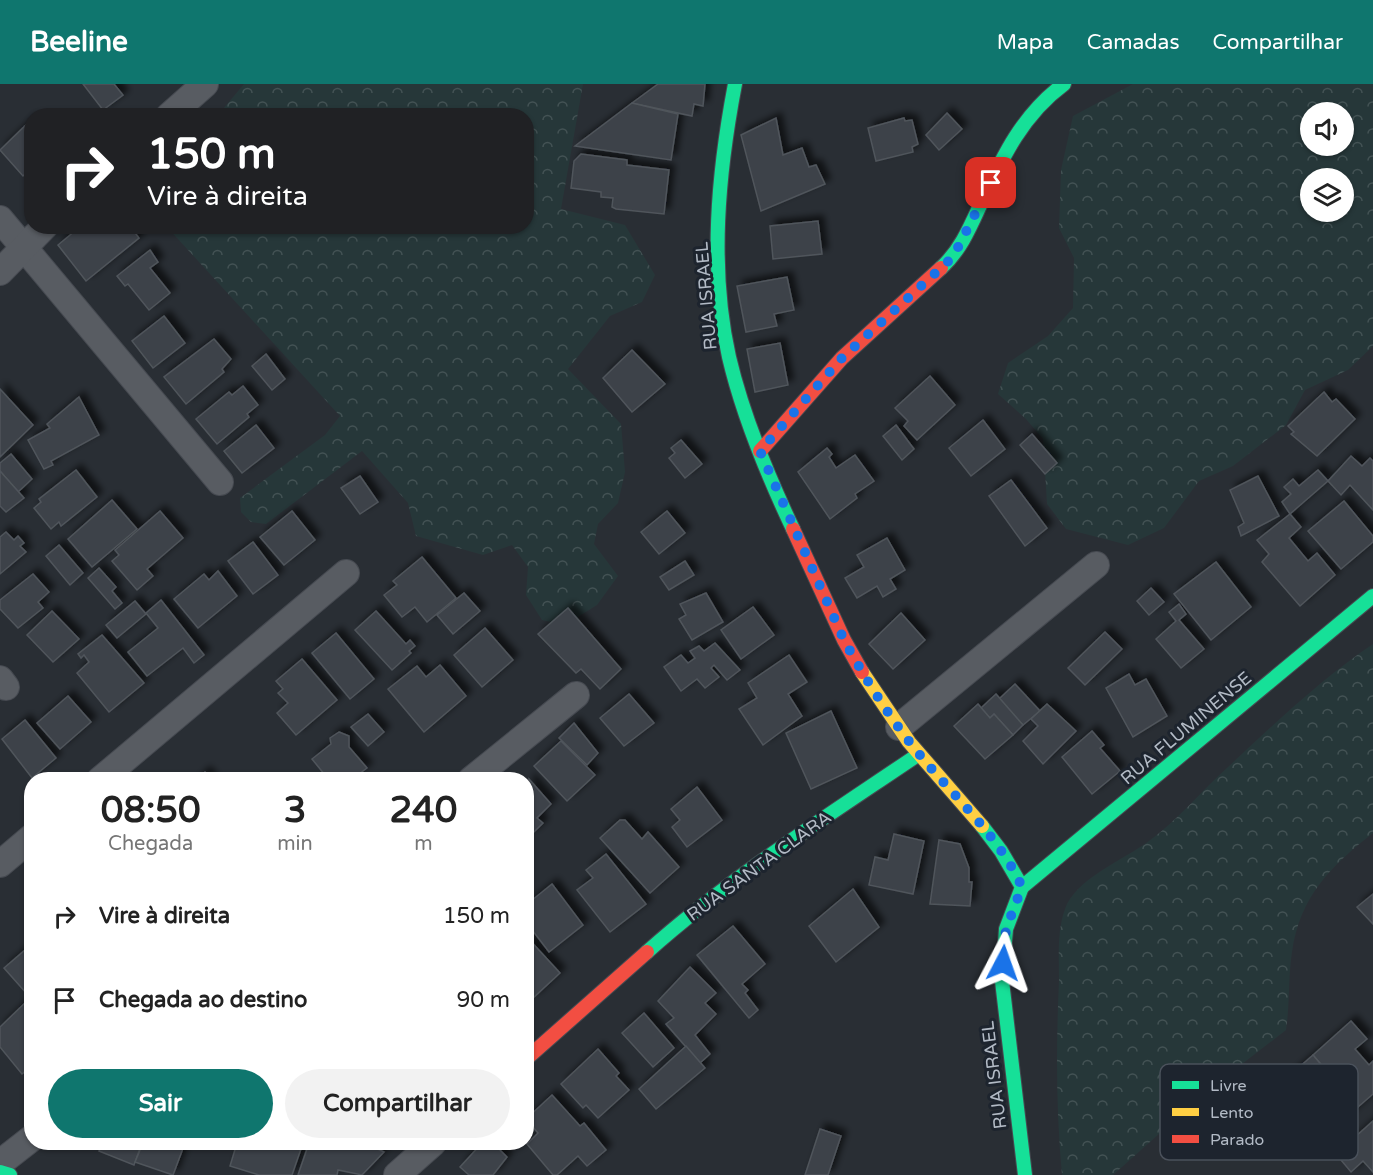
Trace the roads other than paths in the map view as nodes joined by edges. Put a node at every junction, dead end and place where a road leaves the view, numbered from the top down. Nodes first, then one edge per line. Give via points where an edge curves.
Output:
1 (205, 84) edge
2 (735, 84) edge
3 (1064, 84) edge
4 (179, 108) edge
5 (0, 219) edge
6 (36, 234) edge
7 (23, 246) junction
8 (0, 272) edge
9 (760, 451) junction
10 (220, 482) dead end
11 (1096, 565) dead end
12 (346, 573) dead end
13 (1373, 596) edge
14 (576, 695) dead end
15 (899, 727) junction
16 (919, 754) junction
17 (110, 772) edge
18 (481, 772) edge
19 (24, 844) edge
20 (0, 864) edge
21 (1022, 887) junction
22 (534, 1052) edge
23 (24, 1144) edge
24 (425, 1150) edge
25 (0, 1163) edge
26 (0, 1172) edge
27 (10, 1175) edge
28 (397, 1175) edge
29 (1025, 1175) edge

1 - 4 street
2 - 9 street, RUA ISRAEL via 718,227 720,285 726,339 738,390
3 - 9 street via 1034,111 1009,146 953,257 842,358
5 - 7 street
6 - 7 street
7 - 8 street
7 - 10 street
9 - 15 street, RUA ISRAEL via 844,640
11 - 15 street
12 - 17 street
13 - 21 street, RUA FLUMINENSE
14 - 18 street
15 - 16 street, RUA ISRAEL
16 - 21 street, RUA ISRAEL via 999,847
16 - 22 street, RUA SANTA CLARA via 696,908
19 - 20 street
21 - 29 street, RUA ISRAEL via 1006,929 1002,981
23 - 25 street
24 - 28 street
26 - 27 street

